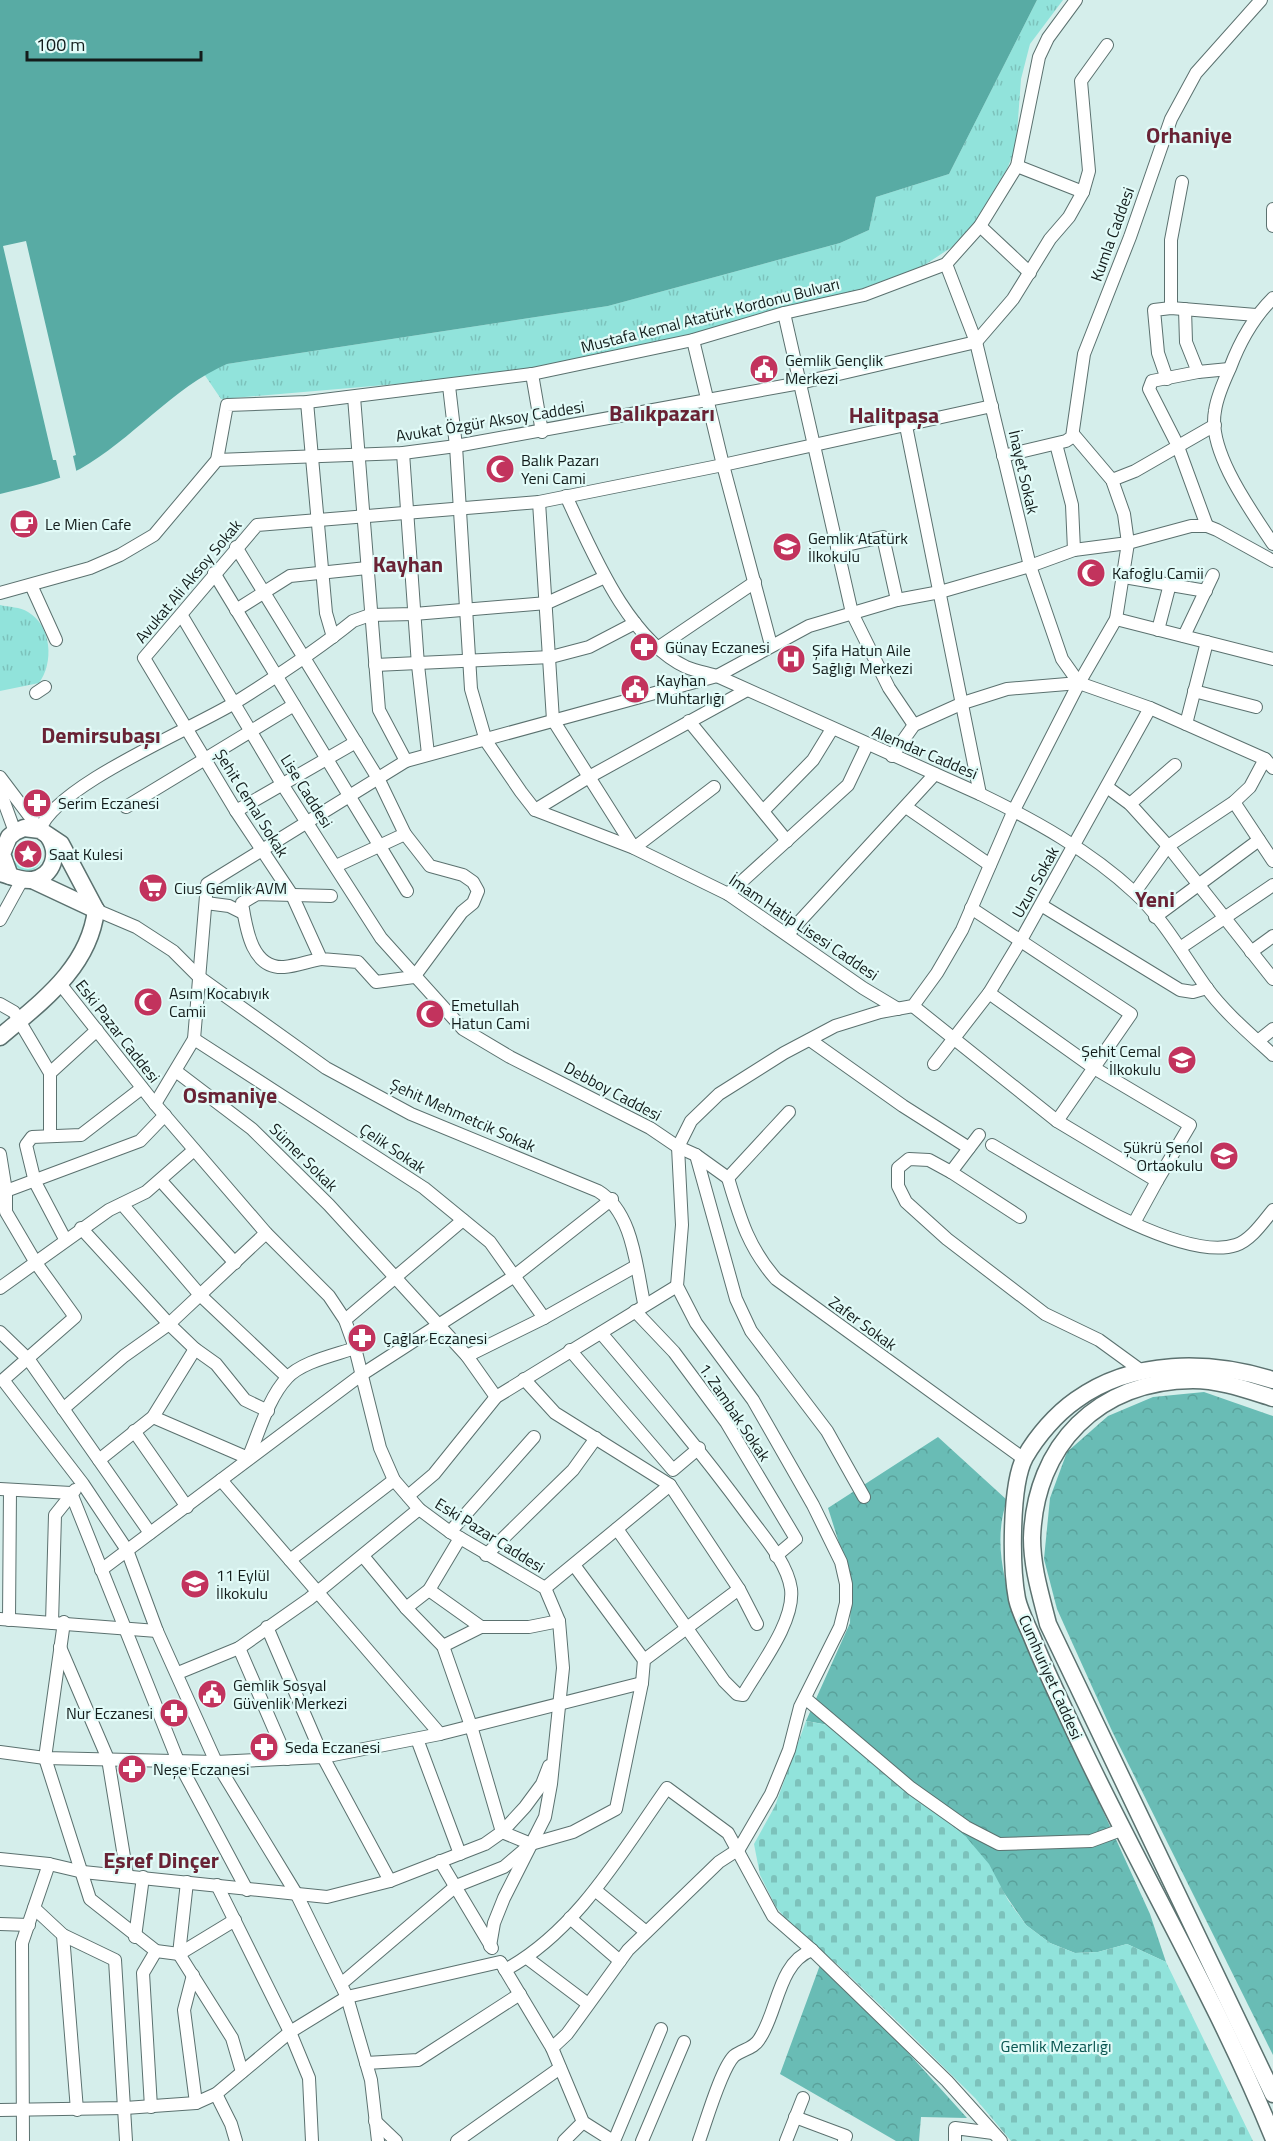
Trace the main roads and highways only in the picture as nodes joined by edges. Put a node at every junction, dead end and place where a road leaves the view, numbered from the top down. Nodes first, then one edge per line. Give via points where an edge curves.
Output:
1 (40, 830) junction
2 (8, 837) edge
3 (16, 877) edge
4 (96, 910) junction
5 (0, 1037) edge
6 (1273, 1380) edge
7 (1273, 1398) edge
8 (1273, 2094) edge
9 (1273, 2137) edge

1 - 2 main road via 24,828
1 - 3 main road via 53,843 54,861 48,872
1 - 4 main road via 61,844
2 - 3 main road via 2,854
3 - 4 main road
4 - 5 main road via 80,957 61,985
6 - 9 main road, Cumhuriyet Caddesi via 1198,1365 1161,1368 1090,1389 1066,1406 1024,1459 1014,1510 1012,1558 1018,1601 1047,1675 1121,1830 1248,2077
7 - 8 main road, Cumhuriyet Caddesi via 1220,1382 1194,1380 1161,1382 1101,1405 1058,1446 1034,1513 1032,1540 1034,1568 1048,1624

